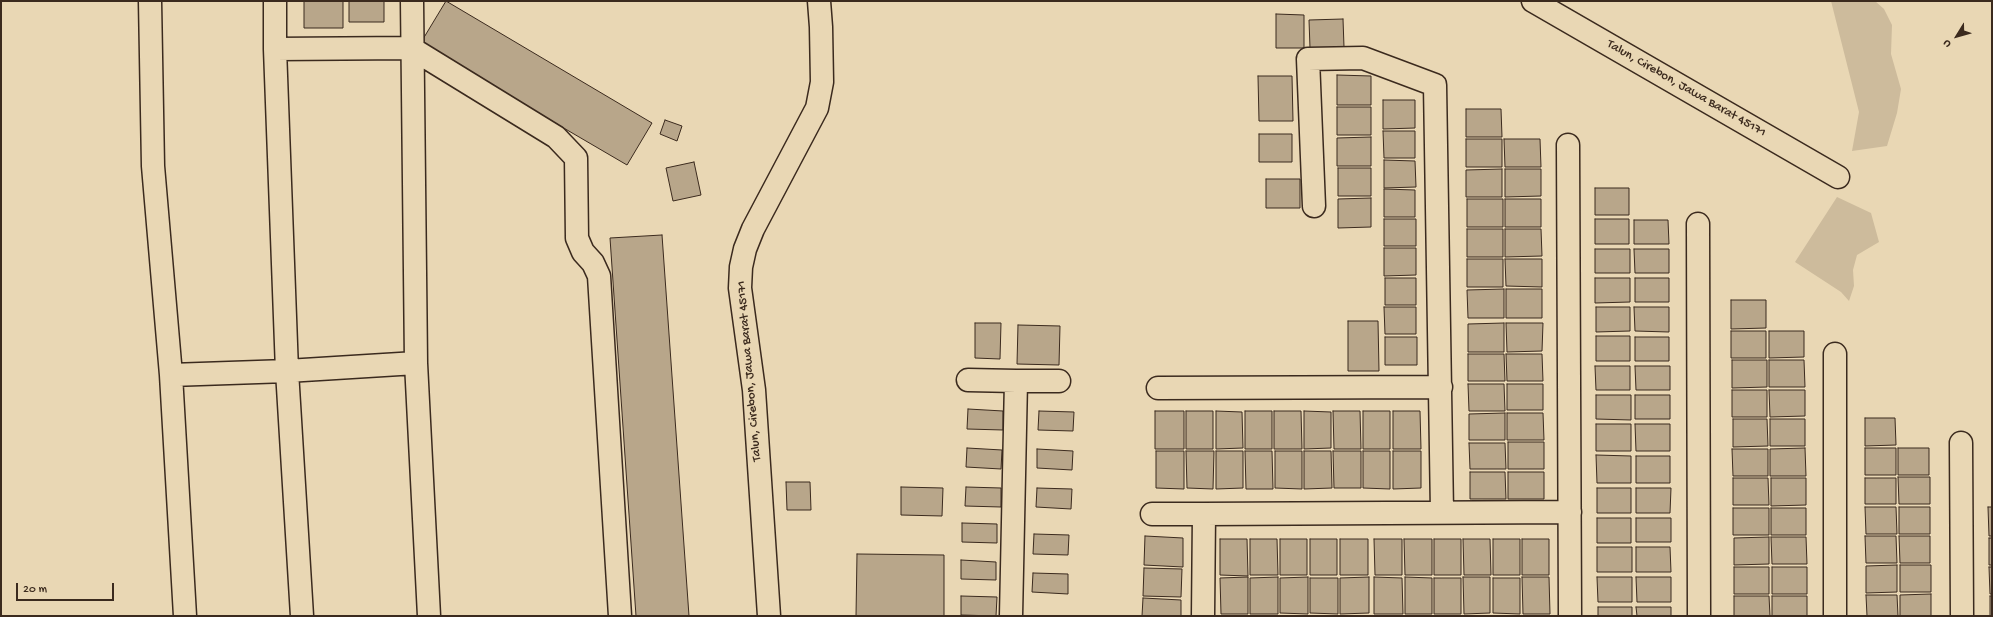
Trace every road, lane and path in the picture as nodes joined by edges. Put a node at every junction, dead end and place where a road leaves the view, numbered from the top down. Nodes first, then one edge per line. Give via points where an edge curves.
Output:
1 (150, 1) edge
2 (275, 1) edge
3 (412, 1) edge
4 (819, 1) edge
5 (1533, 1) edge
6 (411, 48) junction
7 (275, 49) junction
8 (1568, 145) dead end
9 (1838, 177) dead end
10 (1314, 206) dead end
11 (1698, 224) dead end
12 (1835, 354) dead end
13 (416, 363) junction
14 (287, 371) junction
15 (171, 375) junction
16 (968, 380) dead end
17 (1016, 381) junction
18 (1059, 381) dead end
19 (1441, 387) junction
20 (1158, 388) dead end
21 (1961, 443) dead end
22 (1442, 512) junction
23 (1570, 512) junction
24 (1152, 514) dead end
25 (1204, 514) junction
26 (185, 616) edge
27 (302, 616) edge
28 (429, 616) edge
29 (620, 616) edge
30 (770, 616) edge
31 (1011, 616) edge
32 (1203, 616) edge
33 (1570, 616) edge
34 (1699, 616) edge
35 (1835, 616) edge
36 (1962, 616) edge

1 - 15 street via 153,166
2 - 7 street
3 - 6 street
4 - 30 street, Talun, Cirebon, Jawa Barat 45171 via 822,82 817,108 753,228 741,267 740,288 754,390
5 - 9 street, Talun, Cirebon, Jawa Barat 45171
6 - 7 street
6 - 13 street
6 - 29 street via 556,137 576,158 578,238 583,252 593,263 599,276
7 - 14 street
8 - 23 street
10 - 19 street via 1308,59 1363,58 1435,85
11 - 34 street
12 - 35 street
13 - 14 street
13 - 28 street
14 - 15 street
14 - 27 street
15 - 26 street
16 - 17 street
17 - 18 street
17 - 31 street
19 - 20 street
19 - 22 street
21 - 36 street
22 - 23 street
22 - 25 street
23 - 33 street
24 - 25 street
25 - 32 street

